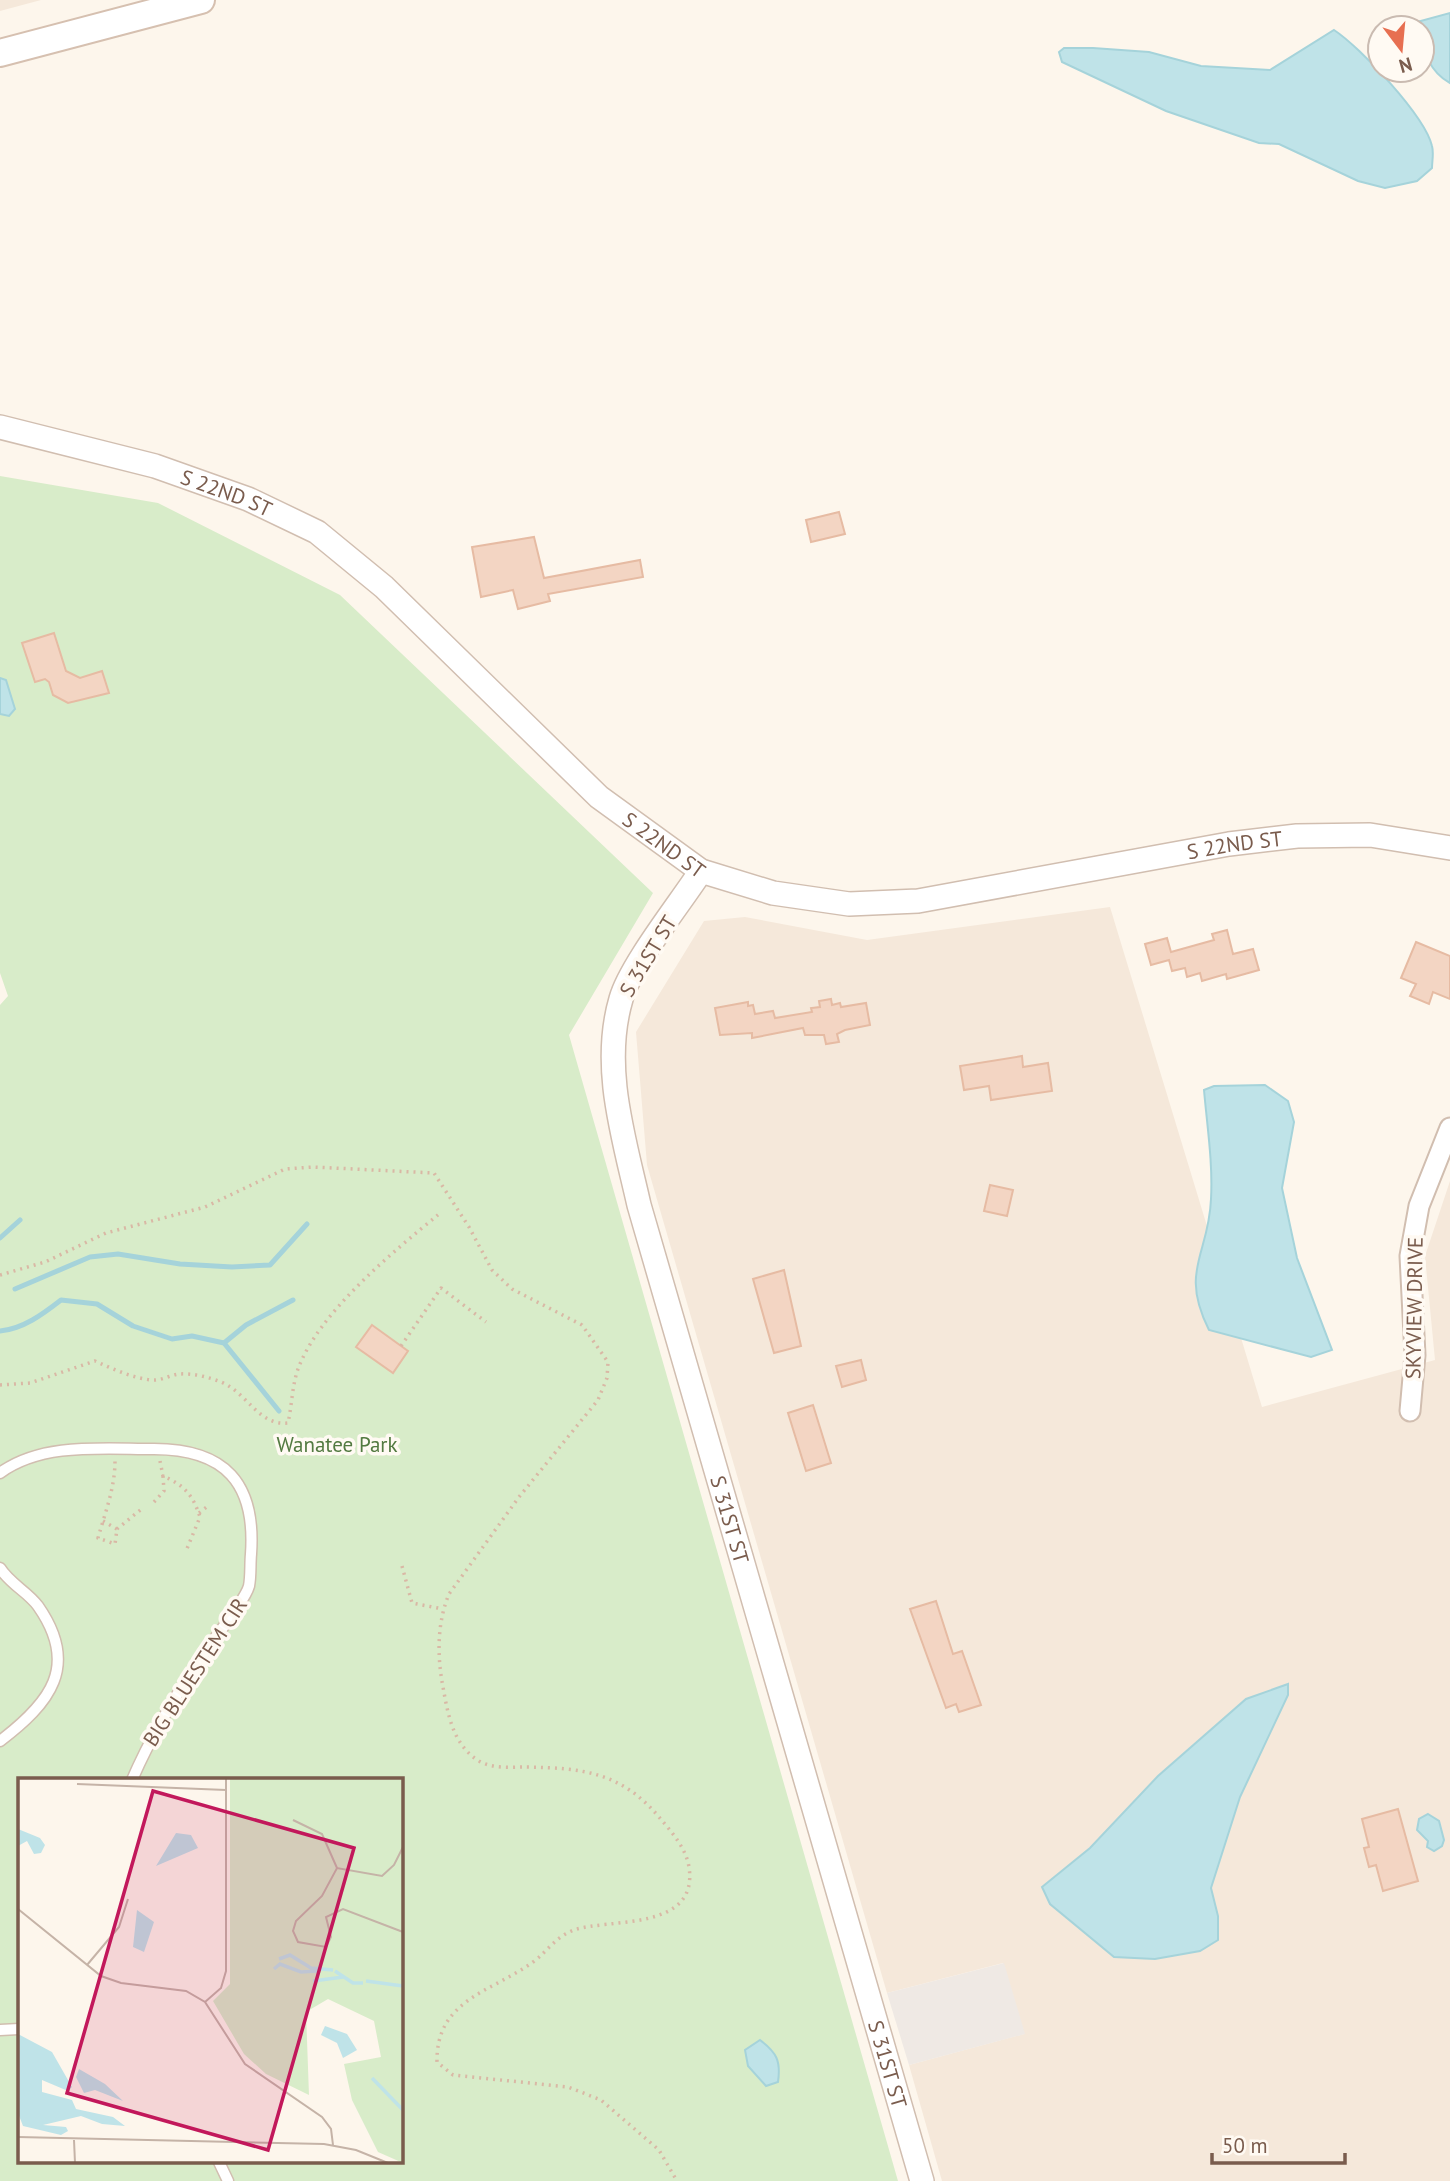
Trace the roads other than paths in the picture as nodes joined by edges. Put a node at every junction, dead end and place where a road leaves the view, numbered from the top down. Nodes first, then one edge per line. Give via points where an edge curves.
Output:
1 (201, 0) edge
2 (0, 53) edge
3 (0, 427) edge
4 (1450, 848) edge
5 (701, 871) junction
6 (1450, 1128) edge
7 (1410, 1411) dead end
8 (0, 1473) edge
9 (0, 1569) edge
10 (0, 1741) edge
11 (133, 1778) edge
12 (18, 2029) edge
13 (0, 2030) edge
14 (220, 2164) edge
15 (228, 2181) edge
16 (922, 2181) edge

1 - 2 main road
3 - 5 street, S 22ND ST via 155,466 248,499 317,532 384,587 599,797
4 - 5 street, S 22ND ST via 1370,835 1297,836 1229,844 918,901 849,904 773,893
5 - 16 street, S 31ST ST via 621,996 611,1050 620,1120 639,1205
6 - 7 street, SKYVIEW DRIVE via 1419,1206 1410,1256 1415,1354
8 - 11 lane, BIG BLUESTEM CIR via 29,1456 83,1449 195,1451 219,1462 239,1485 250,1508 249,1588 179,1690
9 - 10 lane via 37,1604 55,1634 59,1665 49,1693 31,1717
12 - 13 lane
14 - 15 lane

